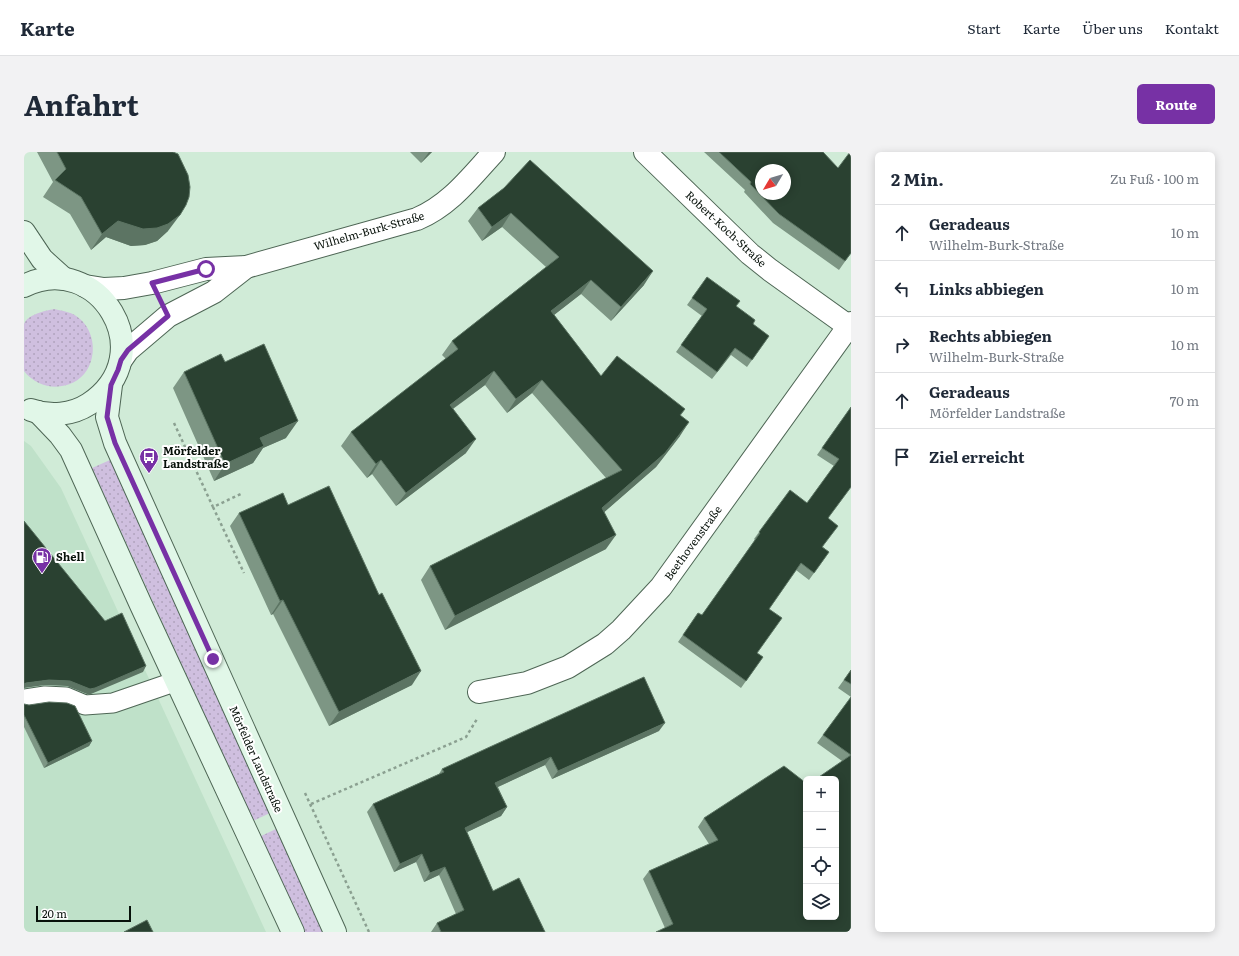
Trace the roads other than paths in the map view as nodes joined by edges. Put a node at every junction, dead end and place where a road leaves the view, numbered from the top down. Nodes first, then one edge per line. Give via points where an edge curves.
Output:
1 (494, 152) edge
2 (645, 152) edge
3 (24, 232) edge
4 (246, 267) junction
5 (64, 279) junction
6 (24, 286) edge
7 (85, 286) junction
8 (850, 325) edge
9 (121, 360) junction
10 (111, 385) junction
11 (31, 410) edge
12 (177, 681) junction
13 (479, 692) road end
14 (24, 699) edge
15 (293, 932) edge
16 (334, 932) edge

1 - 4 street, Wilhelm-Burk-Straße via 454,195 428,214
2 - 8 street, Robert-Koch-Straße via 750,254
3 - 5 main road, Mörfelder Landstraße via 42,258
4 - 7 street, Wilhelm-Burk-Straße via 206,269 124,288 104,289
4 - 9 street, Wilhelm-Burk-Straße via 214,292 168,316 128,350
5 - 6 main road, Mörfelder Landstraße via 39,280
5 - 7 main road, Mörfelder Landstraße
7 - 9 main road, Mörfelder Landstraße via 98,294 111,309 118,323 122,343
8 - 13 street, Beethovenstraße via 661,587 621,630 605,644 568,667 527,683
9 - 10 main road, Mörfelder Landstraße
10 - 11 main road, Mörfelder Landstraße via 101,396 73,412 53,414
10 - 16 main road, Mörfelder Landstraße via 107,417 115,443
11 - 12 main road, Mörfelder Landstraße via 60,435 71,450
12 - 14 lane via 113,703 85,705 66,697 45,696
12 - 15 main road, Mörfelder Landstraße

